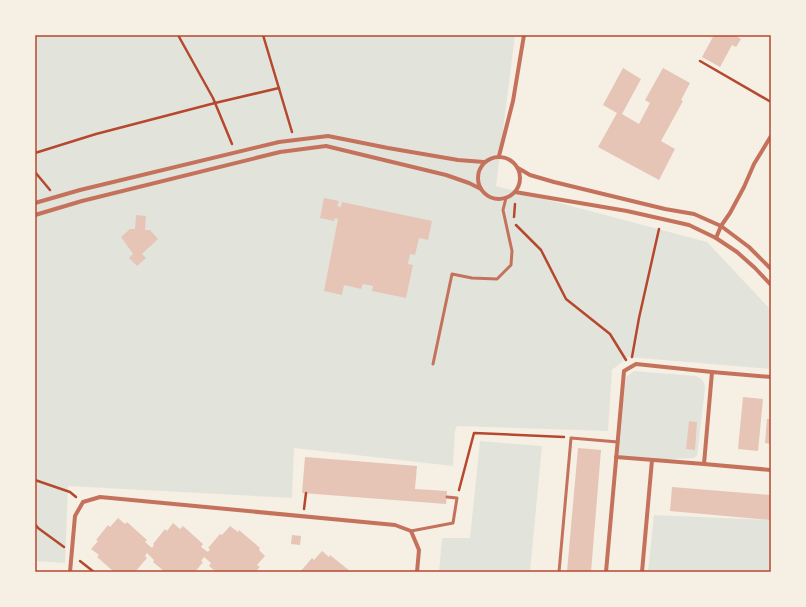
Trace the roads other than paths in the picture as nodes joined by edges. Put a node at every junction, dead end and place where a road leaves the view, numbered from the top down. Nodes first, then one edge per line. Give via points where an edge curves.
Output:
1 (524, 35) edge
2 (771, 136) edge
3 (500, 156) junction
4 (484, 162) junction
5 (518, 168) junction
6 (481, 189) junction
7 (515, 192) junction
8 (506, 198) junction
9 (35, 203) edge
10 (35, 215) edge
11 (721, 226) junction
12 (716, 238) junction
13 (771, 269) edge
14 (771, 285) edge
15 (433, 364) dead end
16 (712, 372) junction
17 (771, 377) edge
18 (618, 442) junction
19 (616, 457) junction
20 (652, 460) junction
21 (704, 464) junction
22 (771, 470) edge
23 (446, 497) dead end
24 (411, 531) junction
25 (70, 572) edge
26 (417, 572) edge
27 (559, 572) edge
28 (606, 572) edge
29 (642, 572) edge

1 - 3 street via 513,101
2 - 11 street
3 - 4 street
3 - 5 street via 510,159
4 - 6 street via 478,172 478,184
4 - 9 street via 450,159 328,136 279,142
5 - 7 street via 521,178
5 - 11 street via 554,182 694,214
6 - 8 street via 484,194 494,199
6 - 10 street via 446,175 326,146 280,152
7 - 8 street
7 - 12 street via 627,211 689,225
8 - 15 lane via 503,210 512,251 511,265 497,279 452,274
11 - 12 street
11 - 13 street via 749,247
12 - 14 street via 737,252
16 - 17 street
16 - 18 street via 636,364 624,371
16 - 21 street
18 - 19 street
18 - 27 lane via 571,438
19 - 20 street
19 - 28 street
20 - 21 street
20 - 29 street
21 - 22 street
23 - 24 lane via 457,498 453,523
24 - 25 street via 395,525 100,497 82,502 75,516
24 - 26 street via 419,550

